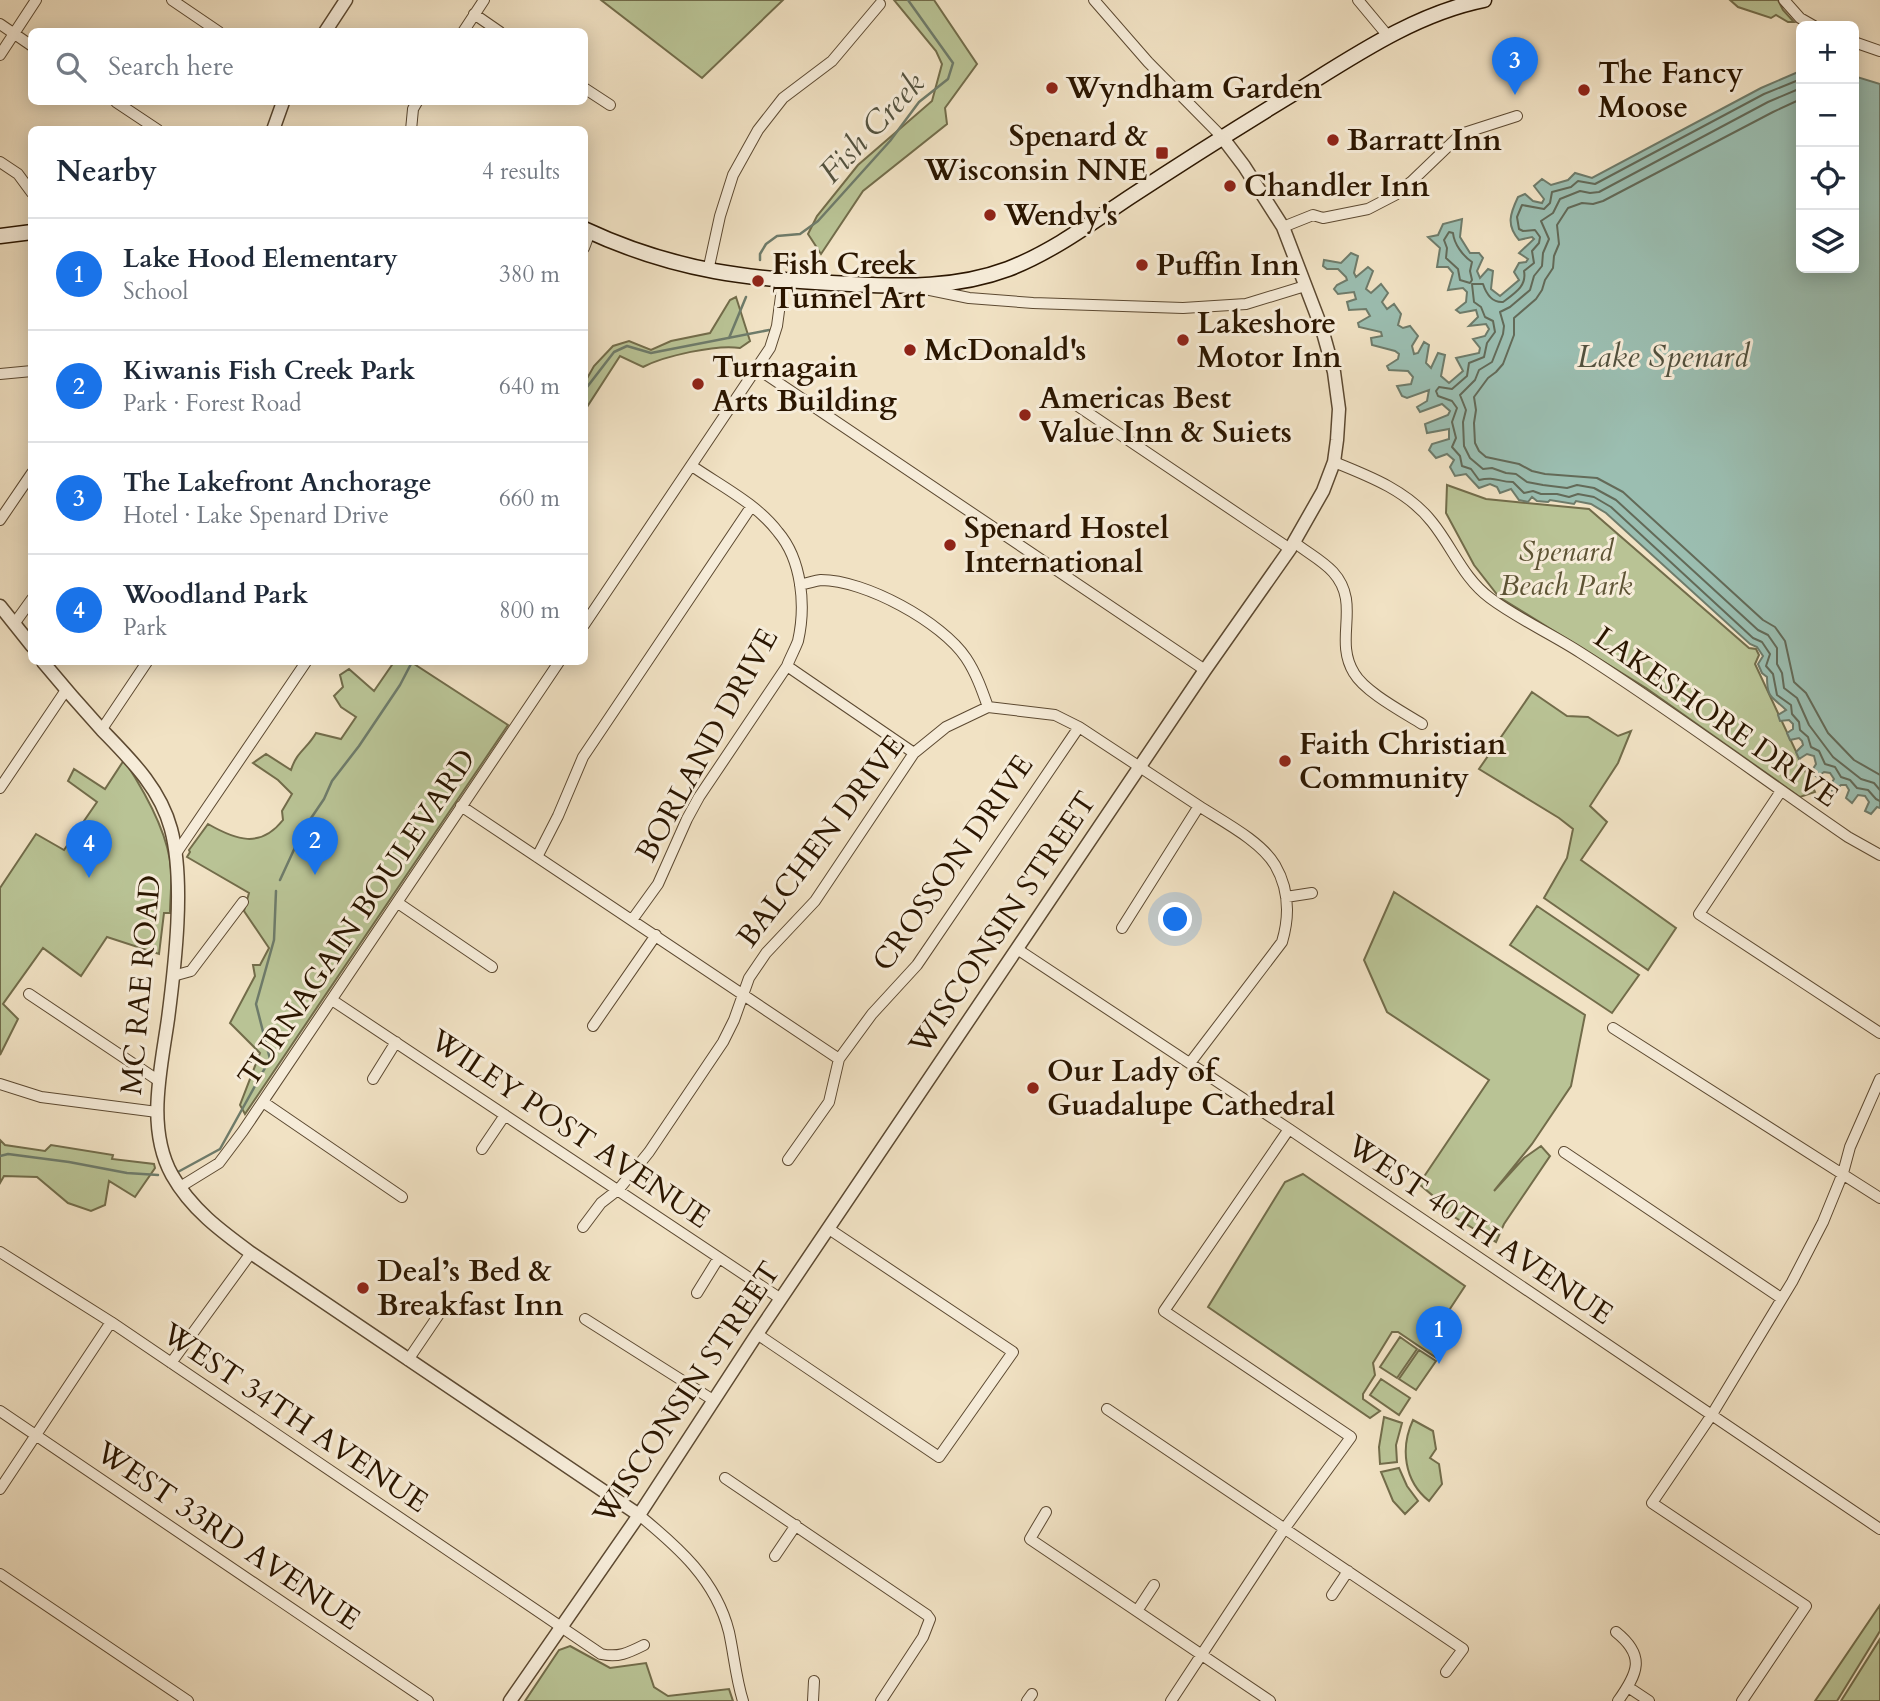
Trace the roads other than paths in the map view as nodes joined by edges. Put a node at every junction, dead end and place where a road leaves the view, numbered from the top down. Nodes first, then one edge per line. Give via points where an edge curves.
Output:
1 (36, 0) edge
2 (172, 0) edge
3 (346, 0) edge
4 (484, 0) edge
5 (1094, 0) edge
6 (1358, 0) edge
7 (1481, 0) edge
8 (1784, 0) edge
9 (880, 4) dead end
10 (474, 14) junction
11 (1805, 21) edge
12 (0, 24) edge
13 (213, 28) edge
14 (328, 28) edge
15 (465, 28) edge
16 (494, 28) edge
17 (14, 34) junction
18 (1388, 36) junction
19 (28, 43) edge
20 (1859, 44) edge
21 (1880, 51) edge
22 (0, 55) edge
23 (588, 90) edge
24 (610, 104) dead end
25 (120, 105) edge
26 (282, 105) edge
27 (415, 105) edge
28 (1517, 116) dead end
29 (152, 126) edge
30 (274, 126) edge
31 (411, 126) edge
32 (1222, 137) junction
33 (0, 162) edge
34 (28, 188) edge
35 (1283, 227) junction
36 (588, 231) edge
37 (28, 232) edge
38 (0, 236) edge
39 (708, 271) junction
40 (783, 281) junction
41 (966, 281) junction
42 (1305, 286) junction
43 (911, 287) junction
44 (969, 298) junction
45 (758, 369) junction
46 (28, 371) edge
47 (0, 373) edge
48 (1069, 400) dead end
49 (1334, 462) junction
50 (692, 466) junction
51 (28, 478) edge
52 (751, 507) junction
53 (0, 520) edge
54 (1292, 546) junction
55 (800, 585) junction
56 (28, 605) edge
57 (0, 606) edge
58 (588, 619) edge
59 (14, 624) junction
60 (28, 641) edge
61 (46, 665) edge
62 (145, 665) edge
63 (304, 665) edge
64 (557, 665) edge
65 (787, 666) junction
66 (1205, 670) junction
67 (66, 690) junction
68 (988, 707) junction
69 (1422, 724) dead end
70 (1079, 727) junction
71 (102, 729) junction
72 (914, 753) junction
73 (1140, 767) junction
74 (0, 788) edge
75 (1782, 792) junction
76 (461, 806) junction
77 (1199, 806) junction
78 (177, 852) junction
79 (1879, 855) edge
80 (537, 857) junction
81 (1312, 893) dead end
82 (1286, 897) junction
83 (243, 902) dead end
84 (398, 903) junction
85 (632, 920) junction
86 (1122, 928) dead end
87 (656, 936) junction
88 (1017, 949) junction
89 (492, 967) dead end
90 (173, 976) junction
91 (29, 994) dead end
92 (742, 994) junction
93 (332, 999) junction
94 (593, 1027) dead end
95 (1613, 1028) dead end
96 (1880, 1033) edge
97 (396, 1042) junction
98 (839, 1059) junction
99 (1190, 1063) junction
100 (373, 1079) dead end
101 (1880, 1079) edge
102 (159, 1081) junction
103 (0, 1084) edge
104 (263, 1102) junction
105 (157, 1112) junction
106 (505, 1115) junction
107 (1289, 1129) junction
108 (482, 1149) dead end
109 (1564, 1152) dead end
110 (788, 1160) dead end
111 (1843, 1173) junction
112 (180, 1187) junction
113 (619, 1189) junction
114 (402, 1198) dead end
115 (1880, 1198) edge
116 (583, 1227) dead end
117 (829, 1229) junction
118 (0, 1252) edge
119 (251, 1253) junction
120 (718, 1259) junction
121 (697, 1293) dead end
122 (1781, 1298) junction
123 (781, 1299) junction
124 (446, 1304) dead end
125 (585, 1319) dead end
126 (111, 1322) junction
127 (757, 1335) junction
128 (408, 1360) junction
129 (171, 1363) junction
130 (713, 1400) junction
131 (1107, 1409) dead end
132 (0, 1411) edge
133 (1711, 1416) junction
134 (36, 1435) junction
135 (725, 1478) dead end
136 (0, 1489) edge
137 (1046, 1512) dead end
138 (639, 1515) junction
139 (796, 1525) junction
140 (1285, 1528) junction
141 (1880, 1529) edge
142 (775, 1556) dead end
143 (1348, 1571) junction
144 (0, 1574) edge
145 (1154, 1585) dead end
146 (1332, 1595) dead end
147 (1137, 1611) junction
148 (560, 1628) junction
149 (1616, 1632) dead end
150 (644, 1645) dead end
151 (1202, 1656) junction
152 (1446, 1672) dead end
153 (814, 1681) dead end
154 (1628, 1687) junction
155 (188, 1701) edge
156 (428, 1701) edge
157 (510, 1701) edge
158 (743, 1701) edge
159 (813, 1701) edge
160 (881, 1701) edge
161 (1171, 1701) edge
162 (1270, 1701) edge
163 (1618, 1701) edge
164 (1649, 1701) edge
165 (1742, 1701) edge

1 - 17 street
2 - 13 street
3 - 14 street
4 - 10 street
5 - 32 street
6 - 18 street
7 - 18 main road
8 - 11 street
9 - 39 street via 832,61 783,98 758,130 733,175
10 - 15 street
10 - 16 street
12 - 17 street
17 - 19 street
17 - 22 street
18 - 32 main road
20 - 21 street
23 - 24 street
25 - 29 street
26 - 30 street
27 - 31 street
28 - 35 street via 1461,134 1395,195 1368,209 1323,218 1313,215
32 - 35 street, WISCONSIN STREET
32 - 41 main road via 1037,257
33 - 34 street
35 - 42 street, WISCONSIN STREET
36 - 39 main road via 639,253
37 - 38 main road
39 - 40 main road
40 - 43 main road
40 - 45 street via 778,326
41 - 43 main road
41 - 44 street via 959,292
42 - 44 street via 1246,304 1218,307
42 - 49 street, WISCONSIN STREET via 1334,372 1339,409
43 - 44 street
45 - 50 street
45 - 66 street
46 - 47 street
48 - 54 street
49 - 54 street, WISCONSIN STREET
49 - 75 street, LAKESHORE DRIVE via 1371,477 1418,508 1475,585 1492,599 1581,652
50 - 52 street, BORLAND DRIVE
50 - 58 street
51 - 53 street
52 - 55 street, BORLAND DRIVE via 779,532
52 - 80 street via 583,757
54 - 66 street, WISCONSIN STREET
54 - 69 street via 1331,570 1341,583 1348,615 1344,643 1355,676
55 - 65 street, BORLAND DRIVE via 802,611
55 - 68 street via 820,580 848,584 909,610 965,656
56 - 59 street
57 - 59 street
59 - 60 street
61 - 67 street, MC RAE ROAD
62 - 71 street
63 - 78 street
64 - 76 street, TURNAGAIN BOULEVARD
65 - 72 street
65 - 85 street, BORLAND DRIVE via 699,797 658,884
66 - 73 street, WISCONSIN STREET
67 - 71 street, MC RAE ROAD
67 - 74 street
68 - 70 street via 1055,715
68 - 72 street, BALCHEN DRIVE via 946,727
70 - 73 street
70 - 98 street, CROSSON DRIVE via 917,965
71 - 78 street, MC RAE ROAD via 154,789
72 - 92 street, BALCHEN DRIVE via 814,901 766,953
73 - 77 street
73 - 88 street, WISCONSIN STREET
75 - 79 street, LAKESHORE DRIVE
75 - 96 street via 1699,914
76 - 80 street
76 - 84 street, TURNAGAIN BOULEVARD
77 - 82 street via 1273,862
77 - 86 street
78 - 90 street, MC RAE ROAD
80 - 85 street
81 - 82 street
82 - 99 street via 1282,942
83 - 90 street via 191,971
84 - 89 street
84 - 93 street, TURNAGAIN BOULEVARD
85 - 87 street
87 - 92 street
87 - 94 street
88 - 99 street, WEST 40TH AVENUE
88 - 117 street, WISCONSIN STREET
90 - 102 street, MC RAE ROAD
91 - 102 street
92 - 98 street
92 - 113 street, BALCHEN DRIVE via 723,1042
93 - 97 street, WILEY POST AVENUE
93 - 104 street, TURNAGAIN BOULEVARD
95 - 111 street
97 - 100 street
97 - 106 street, WILEY POST AVENUE
98 - 110 street via 829,1102
99 - 107 street, WEST 40TH AVENUE
101 - 111 street
102 - 105 street, MC RAE ROAD
103 - 105 street via 41,1097
104 - 112 street, TURNAGAIN BOULEVARD via 219,1163
104 - 114 street
105 - 112 street, MC RAE ROAD via 162,1150
106 - 108 street
106 - 113 street, WILEY POST AVENUE
107 - 133 street, WEST 40TH AVENUE
107 - 140 street via 1164,1311 1351,1437
109 - 122 street
111 - 115 street
111 - 122 street via 1823,1223
112 - 119 street, MC RAE ROAD via 217,1228
113 - 116 street, BALCHEN DRIVE
113 - 120 street, WILEY POST AVENUE
117 - 123 street, WISCONSIN STREET
117 - 127 street via 1013,1352 939,1457
118 - 126 street, WEST 34TH AVENUE
119 - 128 street, MC RAE ROAD
119 - 129 street
120 - 121 street
120 - 123 street, WILEY POST AVENUE
122 - 133 street
123 - 127 street, WISCONSIN STREET
124 - 128 street
125 - 130 street
126 - 129 street, WEST 34TH AVENUE
126 - 134 street
127 - 130 street, WISCONSIN STREET
128 - 138 street, MC RAE ROAD
129 - 148 street, WEST 34TH AVENUE
130 - 138 street, WISCONSIN STREET
131 - 140 street
132 - 134 street, WEST 33RD AVENUE
133 - 141 street, WEST 40TH AVENUE
133 - 165 street via 1652,1503 1806,1606
134 - 136 street
134 - 156 street, WEST 33RD AVENUE
135 - 139 street
137 - 147 street via 1030,1539
138 - 148 street, WISCONSIN STREET
138 - 158 street via 677,1547 710,1588 728,1629
139 - 142 street
139 - 160 street via 930,1619
140 - 143 street
140 - 151 street
143 - 146 street
143 - 152 street via 1463,1649
144 - 155 street
145 - 147 street
147 - 151 street
148 - 150 street, WEST 34TH AVENUE via 613,1657
148 - 157 street, WISCONSIN STREET
149 - 154 street via 1630,1644 1637,1659
151 - 161 street
151 - 162 street
153 - 159 street
154 - 163 street
154 - 164 street

